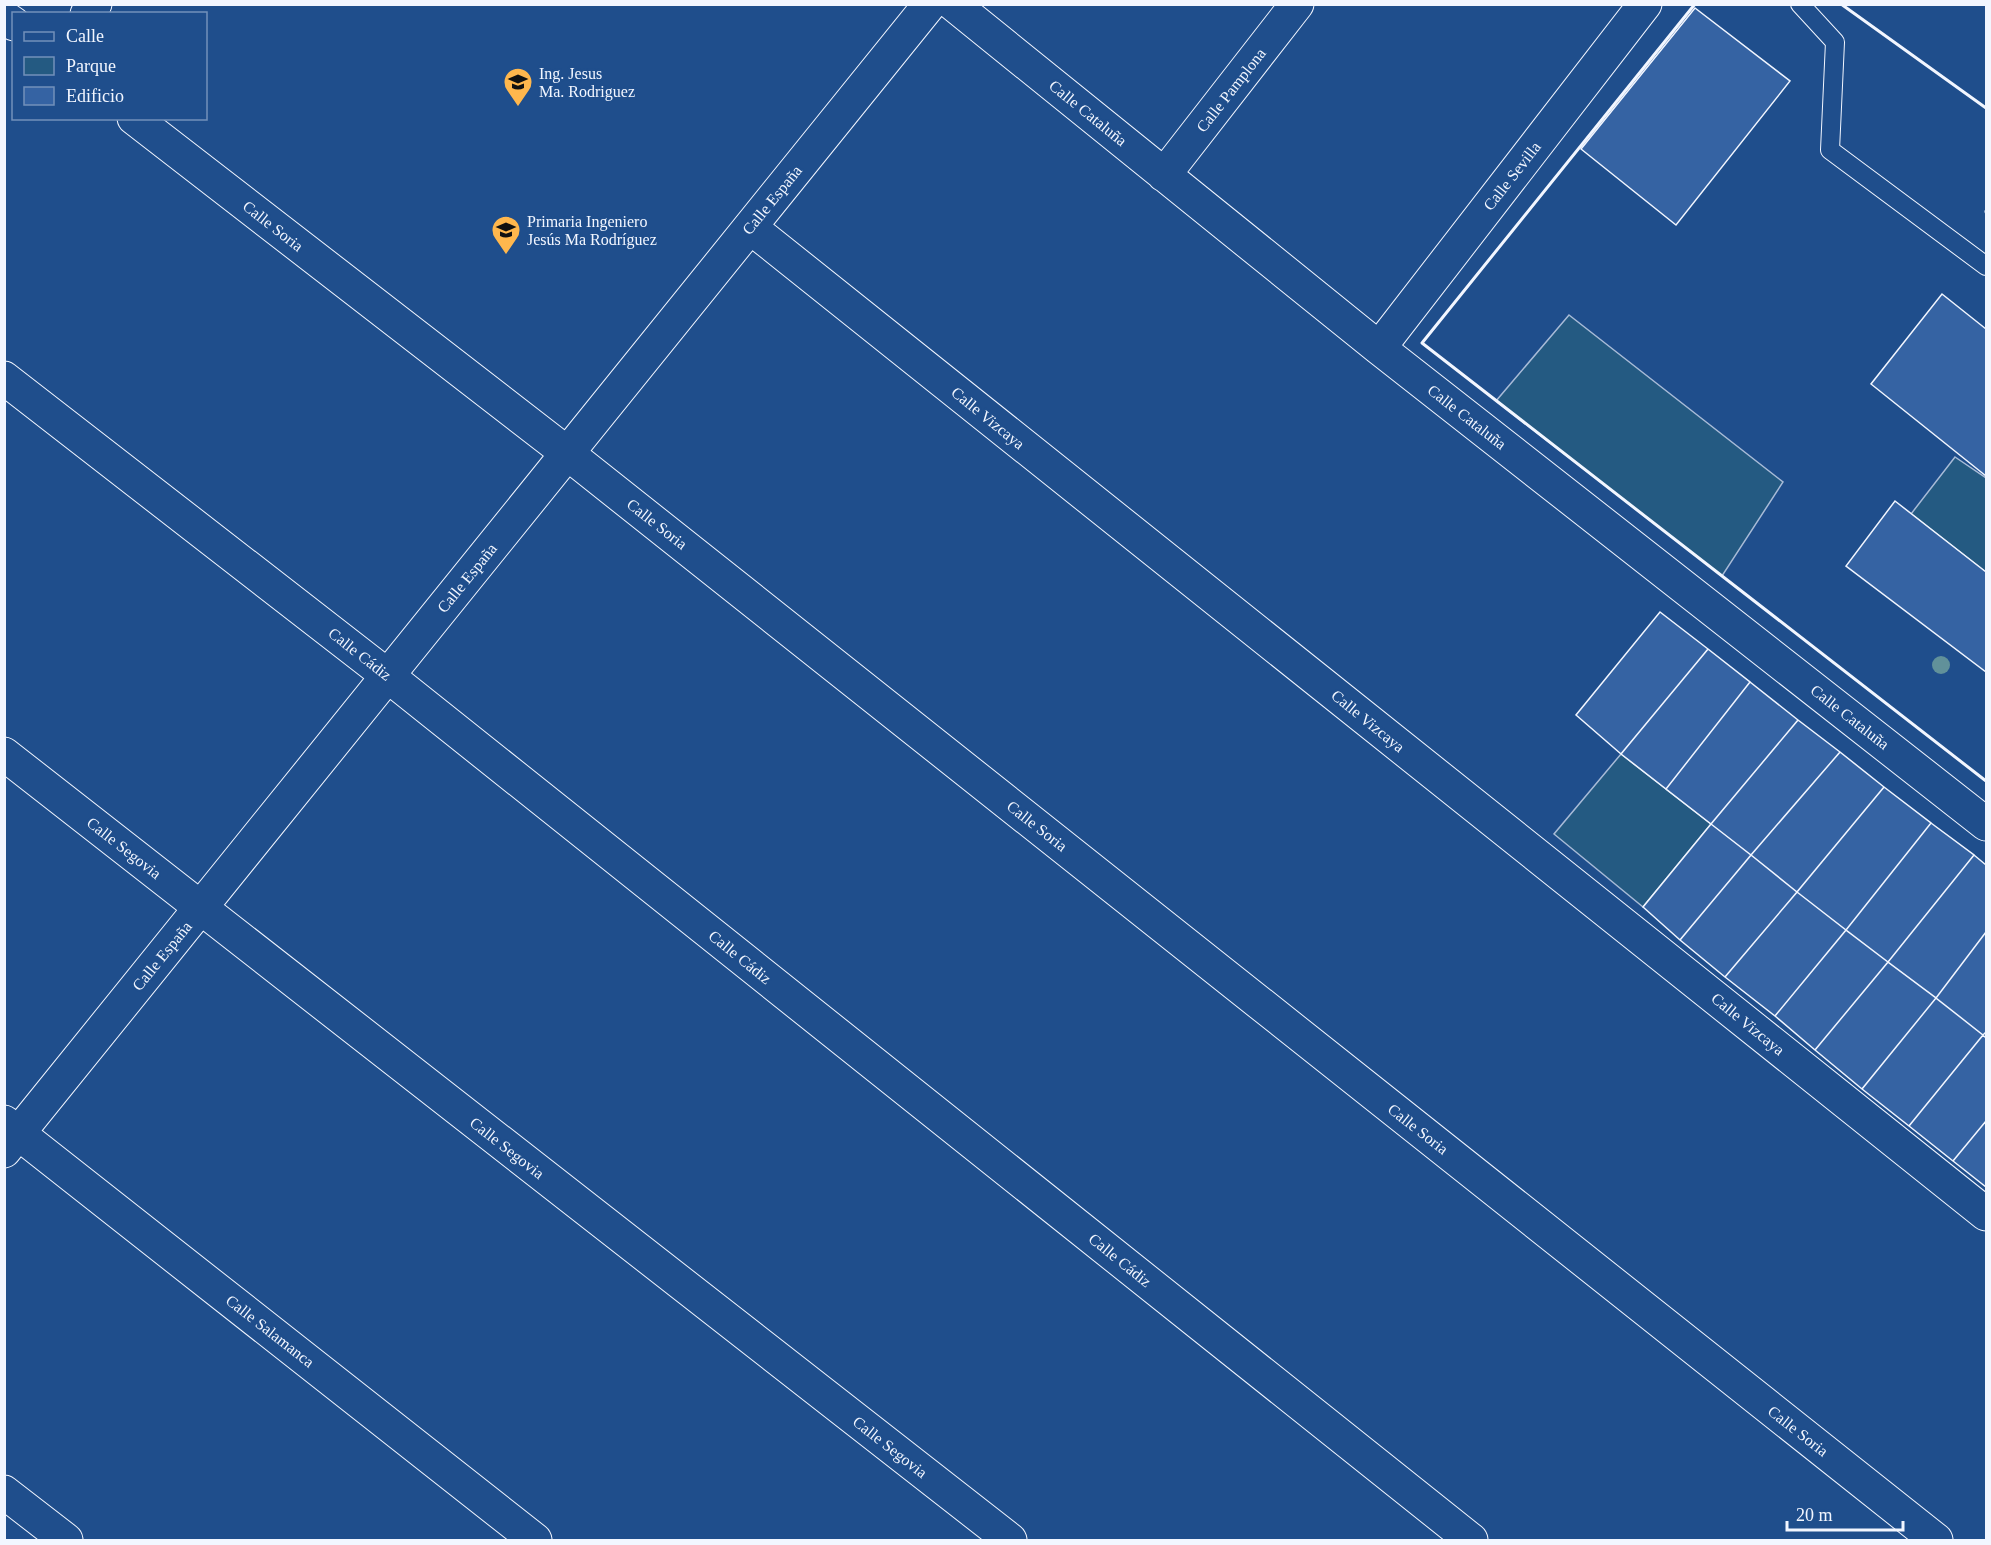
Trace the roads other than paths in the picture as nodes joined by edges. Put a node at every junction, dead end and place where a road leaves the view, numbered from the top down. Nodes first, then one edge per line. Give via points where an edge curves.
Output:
1 (930, 4) edge
2 (954, 4) edge
3 (1297, 4) edge
4 (1645, 4) edge
5 (1800, 4) edge
6 (137, 120) edge
7 (1164, 175) junction
8 (750, 227) junction
9 (1986, 266) edge
10 (1379, 348) junction
11 (4, 378) edge
12 (567, 453) junction
13 (388, 676) junction
14 (4, 754) edge
15 (1986, 824) edge
16 (201, 908) junction
17 (9, 1135) edge
18 (1986, 1214) edge
19 (4, 1492) edge
20 (66, 1540) edge
21 (535, 1540) edge
22 (1010, 1540) edge
23 (1471, 1540) edge
24 (1936, 1540) edge

1 - 8 street, Calle España
2 - 7 street, Calle Cataluña
3 - 7 street, Calle Pamplona
4 - 10 street, Calle Sevilla
5 - 9 lane via 1834,42 1830,150
6 - 12 street, Calle Soria
7 - 10 street, Calle Cataluña
8 - 12 street, Calle España
8 - 18 street, Calle Vizcaya
10 - 15 street, Calle Cataluña
11 - 13 street, Calle Cádiz
12 - 13 street, Calle España
12 - 24 street, Calle Soria
13 - 16 street, Calle España
13 - 23 street, Calle Cádiz
14 - 16 street, Calle Segovia
16 - 17 street, Calle España
16 - 22 street, Calle Segovia
17 - 21 street, Calle Salamanca
19 - 20 street

